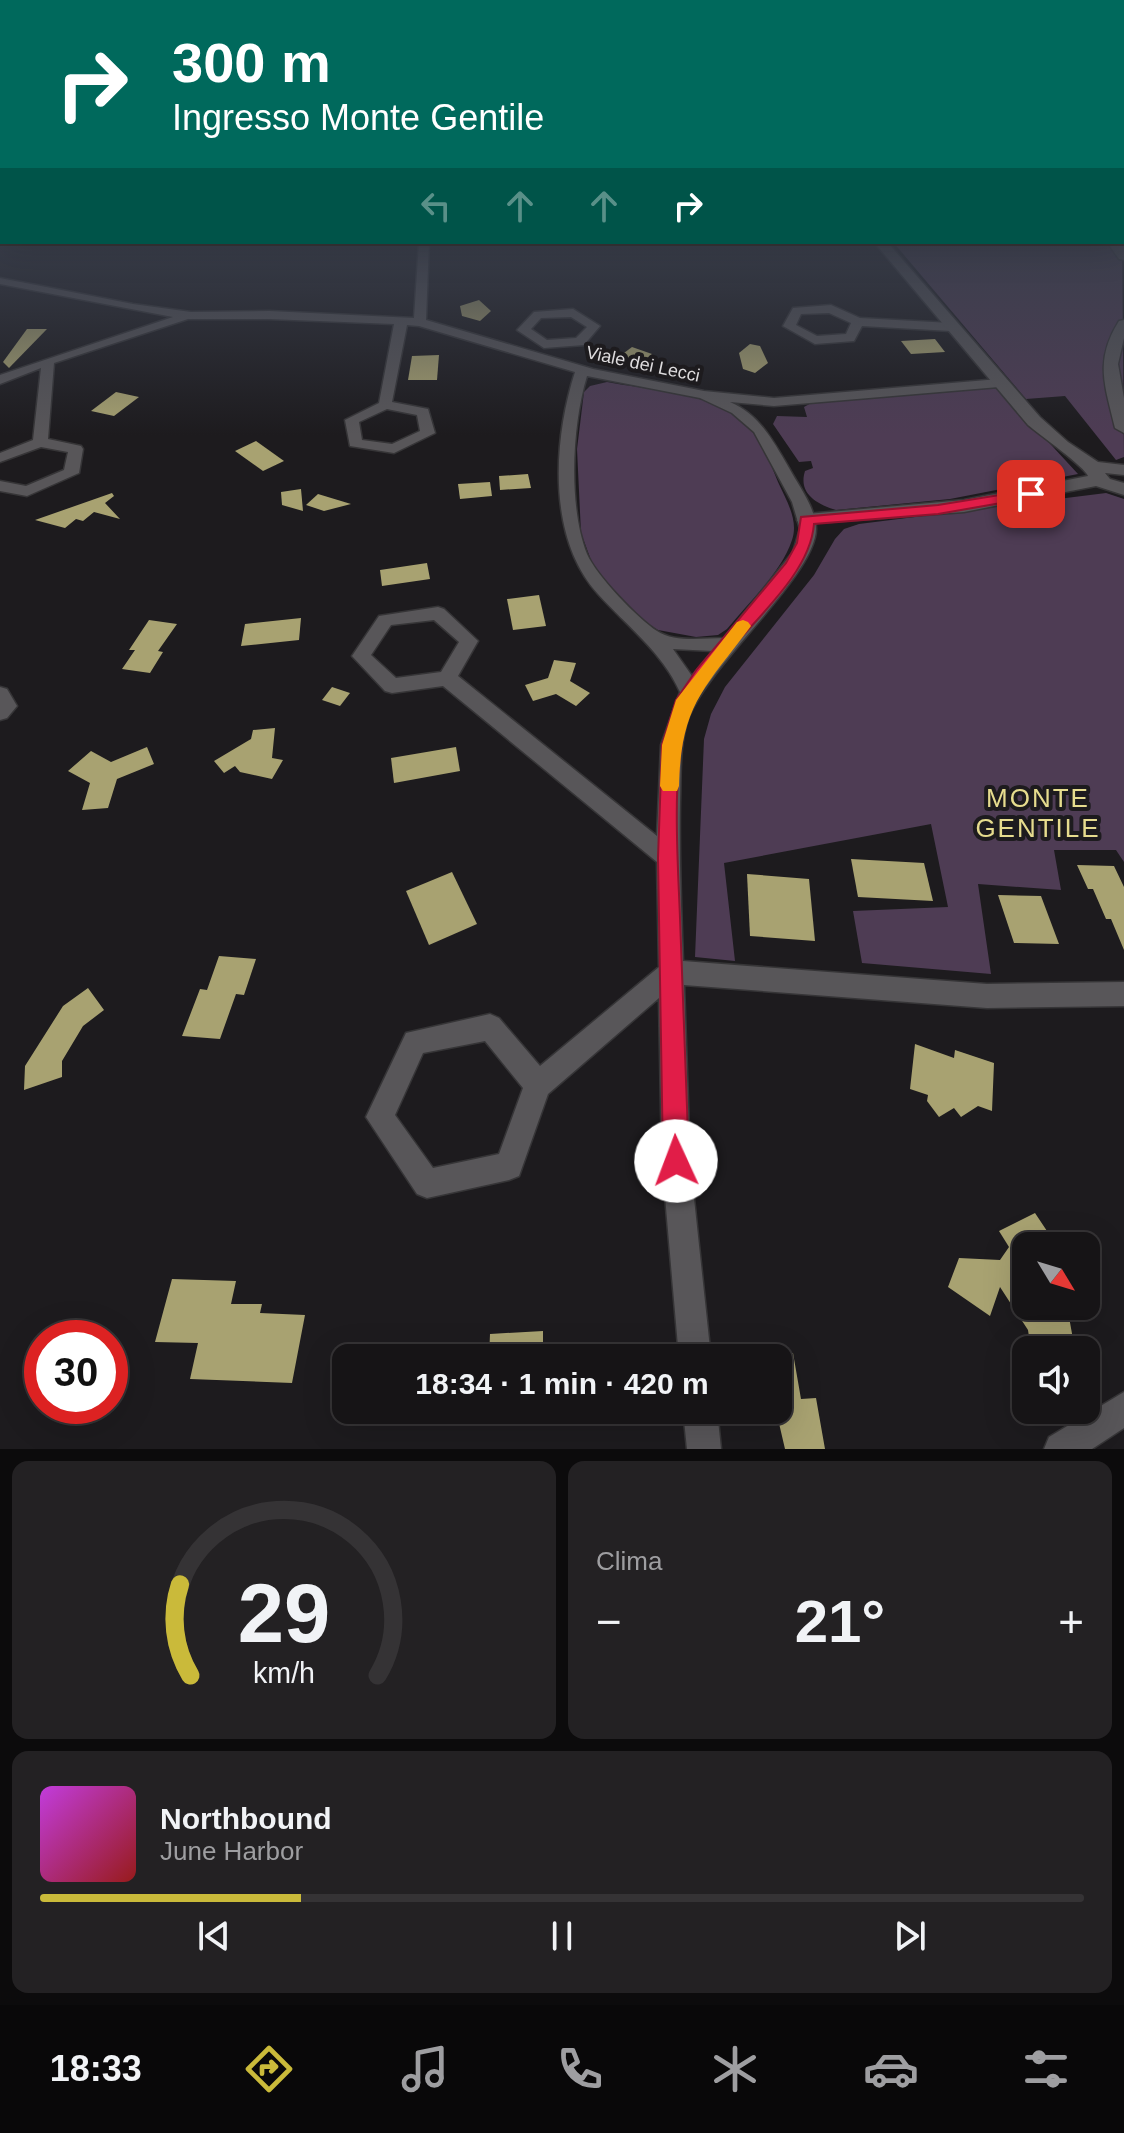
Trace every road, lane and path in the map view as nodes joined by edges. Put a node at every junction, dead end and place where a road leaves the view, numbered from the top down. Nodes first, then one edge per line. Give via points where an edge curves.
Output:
1 (92, 300) edge
2 (421, 300) edge
3 (928, 300) edge
4 (191, 316) junction
5 (401, 322) junction
6 (420, 322) junction
7 (858, 322) junction
8 (1124, 324) edge
9 (951, 327) junction
10 (544, 344) junction
11 (527, 354) junction
12 (48, 361) junction
13 (582, 371) junction
14 (0, 380) edge
15 (999, 383) junction
16 (704, 395) junction
17 (774, 402) junction
18 (385, 405) junction
19 (1121, 406) edge
20 (1124, 428) edge
21 (760, 430) junction
22 (40, 442) junction
23 (0, 458) edge
24 (1124, 470) edge
25 (1097, 475) junction
26 (0, 486) edge
27 (1124, 489) edge
28 (807, 520) junction
29 (647, 635) junction
30 (727, 644) junction
31 (447, 678) junction
32 (690, 692) junction
33 (0, 694) edge
34 (0, 713) edge
35 (668, 858) junction
36 (671, 972) junction
37 (1124, 994) edge
38 (538, 1085) junction
39 (694, 1344) edge
40 (1124, 1409) edge
41 (701, 1424) edge
42 (704, 1449) edge
43 (1061, 1449) edge

1 - 4 street, Viale dei Lecci
2 - 6 street
3 - 9 street
4 - 5 street, Viale dei Lecci
4 - 12 street
5 - 6 street, Viale dei Lecci
5 - 18 street
6 - 11 street, Viale dei Lecci
7 - 7 street via 831,309 797,311 789,326 815,340 850,338
7 - 9 street
8 - 19 street via 1108,363
9 - 15 street
10 - 10 street via 580,342 594,326 573,313 538,315 523,330
10 - 11 street
11 - 13 street, Viale dei Lecci
12 - 14 street
12 - 22 street
13 - 16 street, Viale dei Lecci
13 - 29 street via 569,454 577,548 593,579
15 - 17 street, Viale dei Lecci
15 - 25 street via 1046,433
16 - 17 street, Viale dei Lecci
16 - 21 street via 737,410
17 - 21 street via 760,417
18 - 18 street via 352,420 355,443 394,449 428,433 423,412
19 - 20 street
21 - 28 street
22 - 23 street
22 - 26 street via 76,449 71,473 27,491
24 - 25 street via 1110,466
25 - 27 street via 1109,486
25 - 28 street via 964,506
28 - 30 street via 805,543 792,565
29 - 30 street via 686,645
29 - 32 street via 674,660
30 - 32 street
31 - 31 street via 469,641 438,613 385,620 361,656 392,686
31 - 35 street
32 - 35 street via 671,745
33 - 34 street via 7,706
35 - 36 street
36 - 37 street via 987,996
36 - 38 street
36 - 39 street via 676,1161
38 - 38 street via 490,1027 415,1042 380,1117 427,1184 509,1166
40 - 43 street
41 - 42 street

